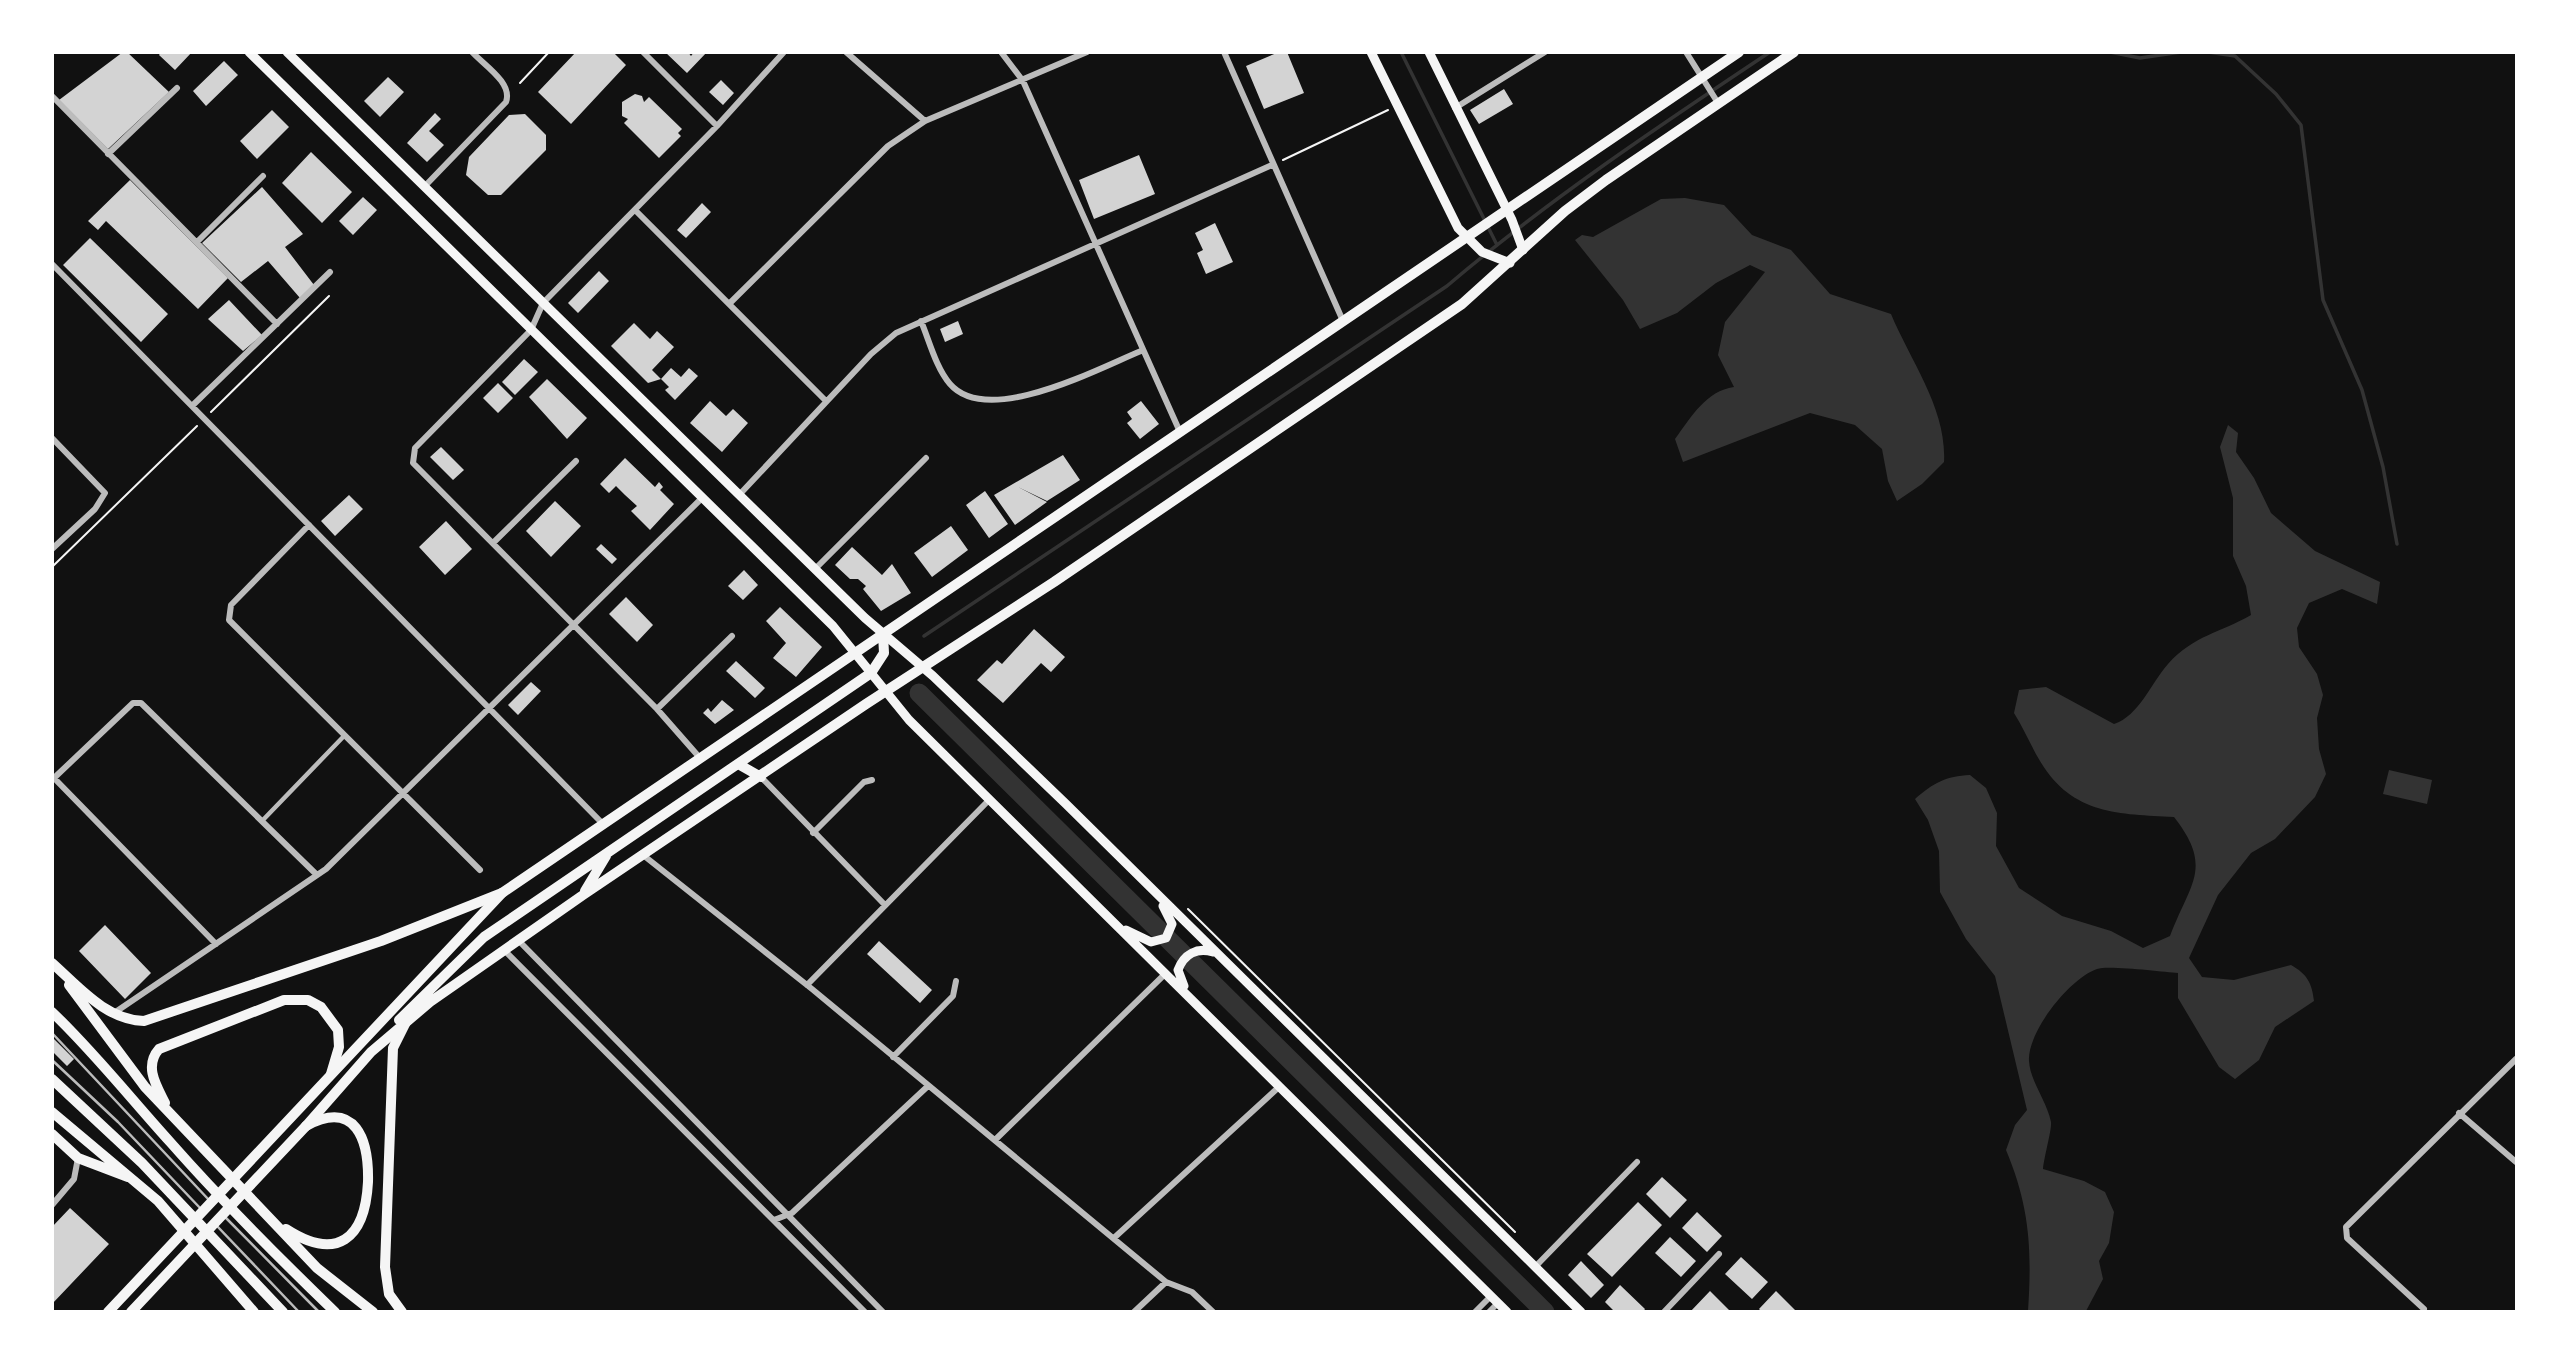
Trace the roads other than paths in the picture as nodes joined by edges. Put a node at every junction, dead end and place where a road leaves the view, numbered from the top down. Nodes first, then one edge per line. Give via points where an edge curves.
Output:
1 (249, 52) edge
2 (287, 52) edge
3 (472, 52) edge
4 (643, 52) edge
5 (784, 52) edge
6 (846, 52) edge
7 (1002, 52) edge
8 (1087, 52) edge
9 (1224, 52) edge
10 (1371, 52) edge
11 (1429, 52) edge
12 (1545, 52) edge
13 (1686, 52) edge
14 (1739, 52) edge
15 (1794, 52) edge
16 (1023, 81) junction
17 (1704, 82) junction
18 (177, 88) dead end
19 (52, 96) edge
20 (1715, 99) junction
21 (1455, 108) junction
22 (925, 121) junction
23 (717, 126) junction
24 (108, 153) junction
25 (1272, 165) junction
26 (263, 176) dead end
27 (424, 187) junction
28 (635, 210) junction
29 (1510, 216) junction
30 (197, 242) junction
31 (1470, 242) junction
32 (1522, 245) junction
33 (1095, 247) junction
34 (1510, 262) junction
35 (52, 264) edge
36 (330, 272) dead end
37 (543, 303) junction
38 (729, 304) junction
39 (920, 321) junction
40 (1343, 321) junction
41 (277, 324) junction
42 (531, 330) junction
43 (1142, 351) junction
44 (826, 401) junction
45 (193, 405) junction
46 (1180, 432) junction
47 (52, 438) edge
48 (926, 458) dead end
49 (576, 461) dead end
50 (740, 494) junction
51 (702, 498) junction
52 (309, 525) junction
53 (493, 543) junction
54 (52, 549) edge
55 (815, 569) junction
56 (574, 624) junction
57 (883, 634) junction
58 (732, 636) dead end
59 (855, 652) junction
60 (923, 667) junction
61 (871, 673) junction
62 (885, 692) junction
63 (489, 708) junction
64 (657, 709) junction
65 (344, 736) junction
66 (700, 758) junction
67 (738, 764) junction
68 (53, 777) edge
69 (761, 777) junction
70 (872, 780) dead end
71 (403, 794) junction
72 (989, 800) junction
73 (262, 821) junction
74 (603, 824) junction
75 (813, 833) junction
76 (608, 852) junction
77 (643, 855) junction
78 (480, 870) dead end
79 (317, 875) junction
80 (1147, 885) junction
81 (502, 893) junction
82 (583, 895) junction
83 (884, 904) junction
84 (1115, 923) junction
85 (518, 940) junction
86 (216, 944) junction
87 (504, 950) junction
88 (1217, 954) junction
89 (52, 964) edge
90 (1166, 973) junction
91 (956, 981) dead end
92 (807, 985) junction
93 (1200, 1007) junction
94 (52, 1012) edge
95 (114, 1013) junction
96 (405, 1022) junction
97 (52, 1033) edge
98 (371, 1052) junction
99 (893, 1057) junction
100 (2516, 1059) edge
101 (52, 1060) edge
102 (331, 1074) junction
103 (52, 1079) edge
104 (928, 1086) junction
105 (1280, 1086) junction
106 (52, 1112) edge
107 (2459, 1113) junction
108 (171, 1114) junction
109 (306, 1126) junction
110 (52, 1134) edge
111 (995, 1140) junction
112 (78, 1158) junction
113 (1637, 1162) dead end
114 (2516, 1162) edge
115 (134, 1179) junction
116 (52, 1205) edge
117 (263, 1211) junction
118 (204, 1213) dead end
119 (788, 1217) junction
120 (774, 1220) junction
121 (214, 1223) dead end
122 (1115, 1237) junction
123 (1719, 1254) dead end
124 (1535, 1266) junction
125 (1166, 1282) junction
126 (232, 1285) junction
127 (124, 1293) junction
128 (1495, 1299) junction
129 (134, 1309) edge
130 (2424, 1309) dead end
131 (102, 1311) edge
132 (108, 1311) edge
133 (244, 1311) edge
134 (254, 1311) edge
135 (283, 1311) edge
136 (299, 1311) edge
137 (320, 1311) edge
138 (335, 1311) edge
139 (373, 1311) edge
140 (402, 1311) edge
141 (866, 1311) edge
142 (883, 1311) edge
143 (1134, 1311) edge
144 (1213, 1311) edge
145 (1475, 1311) edge
146 (1489, 1311) edge
147 (1507, 1311) edge
148 (1581, 1311) edge
149 (1664, 1311) edge

1 - 42 main road
2 - 27 main road
3 - 27 street via 504,84 508,96
4 - 23 street
5 - 23 street
6 - 22 street
7 - 16 street
8 - 16 street
9 - 25 street
10 - 31 main road via 1458,229
11 - 21 main road
12 - 21 street
13 - 17 street
14 - 17 main road
15 - 20 main road
16 - 22 street
16 - 33 street
17 - 20 street
17 - 29 main road
18 - 24 street
19 - 24 street
20 - 32 main road
21 - 29 main road
22 - 38 street via 860,171
23 - 28 street
24 - 30 street
25 - 33 street
25 - 40 street
26 - 30 street
27 - 37 main road
28 - 37 street
28 - 38 street
29 - 31 main road via 1498,219
29 - 32 main road
30 - 41 street
31 - 34 main road via 1492,257
31 - 40 main road
32 - 34 main road
33 - 39 street
33 - 43 street
34 - 60 main road via 1462,304
35 - 45 street
36 - 41 street
37 - 42 street
37 - 50 main road
38 - 44 street
39 - 43 street via 948,382 977,400 1026,397
39 - 44 street via 896,333
40 - 46 main road
41 - 45 street
42 - 51 main road
42 - 53 street via 415,448 413,463
43 - 46 street
44 - 50 street
45 - 52 street
46 - 57 main road
47 - 54 street via 105,493 95,509
48 - 55 street
49 - 53 street
50 - 55 main road
51 - 56 street
51 - 59 main road
52 - 63 street
52 - 65 street via 232,605 228,615 232,625
53 - 56 street
55 - 57 main road
56 - 63 street
56 - 64 street
57 - 59 main road
57 - 60 main road
57 - 61 main road via 884,653
58 - 64 street
59 - 61 main road
59 - 66 main road
60 - 62 main road
60 - 80 main road
61 - 62 main road
61 - 67 main road
62 - 69 main road
62 - 72 main road
63 - 71 street
63 - 74 street
64 - 66 street
65 - 71 street
65 - 73 street
66 - 74 main road
67 - 69 main road
67 - 76 main road
68 - 73 street via 133,703 141,703
68 - 86 street
69 - 75 street
69 - 77 main road
70 - 75 street via 864,782
71 - 78 street
71 - 79 street
72 - 83 street
72 - 84 main road
73 - 79 street
74 - 81 main road
75 - 83 street
76 - 82 main road
76 - 98 main road via 484,937 425,992
77 - 82 main road
77 - 92 street
79 - 86 street
80 - 84 main road via 1171,919 1172,929 1166,938 1151,942
80 - 88 main road
81 - 95 highway via 381,941 158,1018 134,1020
81 - 102 main road
82 - 85 main road
83 - 92 street
84 - 90 main road
85 - 87 main road
85 - 119 street
86 - 95 street
87 - 96 main road
87 - 120 street
88 - 93 main road via 1202,950 1189,954 1178,970
88 - 124 main road
89 - 95 highway
89 - 108 highway via 120,1057
90 - 93 main road
90 - 111 street
91 - 99 street via 953,996
92 - 99 street
93 - 105 main road
94 - 138 highway via 90,1048 254,1232
96 - 98 main road
96 - 140 highway via 393,1048 385,1267 388,1294
97 - 137 lane via 265,1259
98 - 109 main road
99 - 104 street
100 - 107 street
101 - 118 lane
102 - 108 highway via 339,1047 338,1030 330,1016 308,1000 284,1000 159,1049 153,1058 152,1077
102 - 127 main road
103 - 135 highway via 142,1163
104 - 111 street
104 - 119 street
105 - 122 street
105 - 128 main road
106 - 115 highway
107 - 114 street
107 - 130 street via 2346,1227 2347,1238
108 - 117 highway
109 - 117 highway via 321,1118 339,1117 363,1137 369,1157 362,1219 348,1238 323,1246 300,1238
109 - 129 main road
110 - 112 highway
111 - 122 street
112 - 115 highway
112 - 116 street via 74,1179
113 - 124 street
115 - 126 highway
117 - 139 highway via 330,1281
119 - 120 street
119 - 142 street
120 - 141 street
121 - 136 lane
122 - 125 street
123 - 149 street
124 - 148 main road
125 - 143 street
125 - 144 street via 1192,1292
126 - 133 highway
126 - 134 highway
127 - 131 street
127 - 132 main road
128 - 145 street
128 - 146 street
128 - 147 main road

